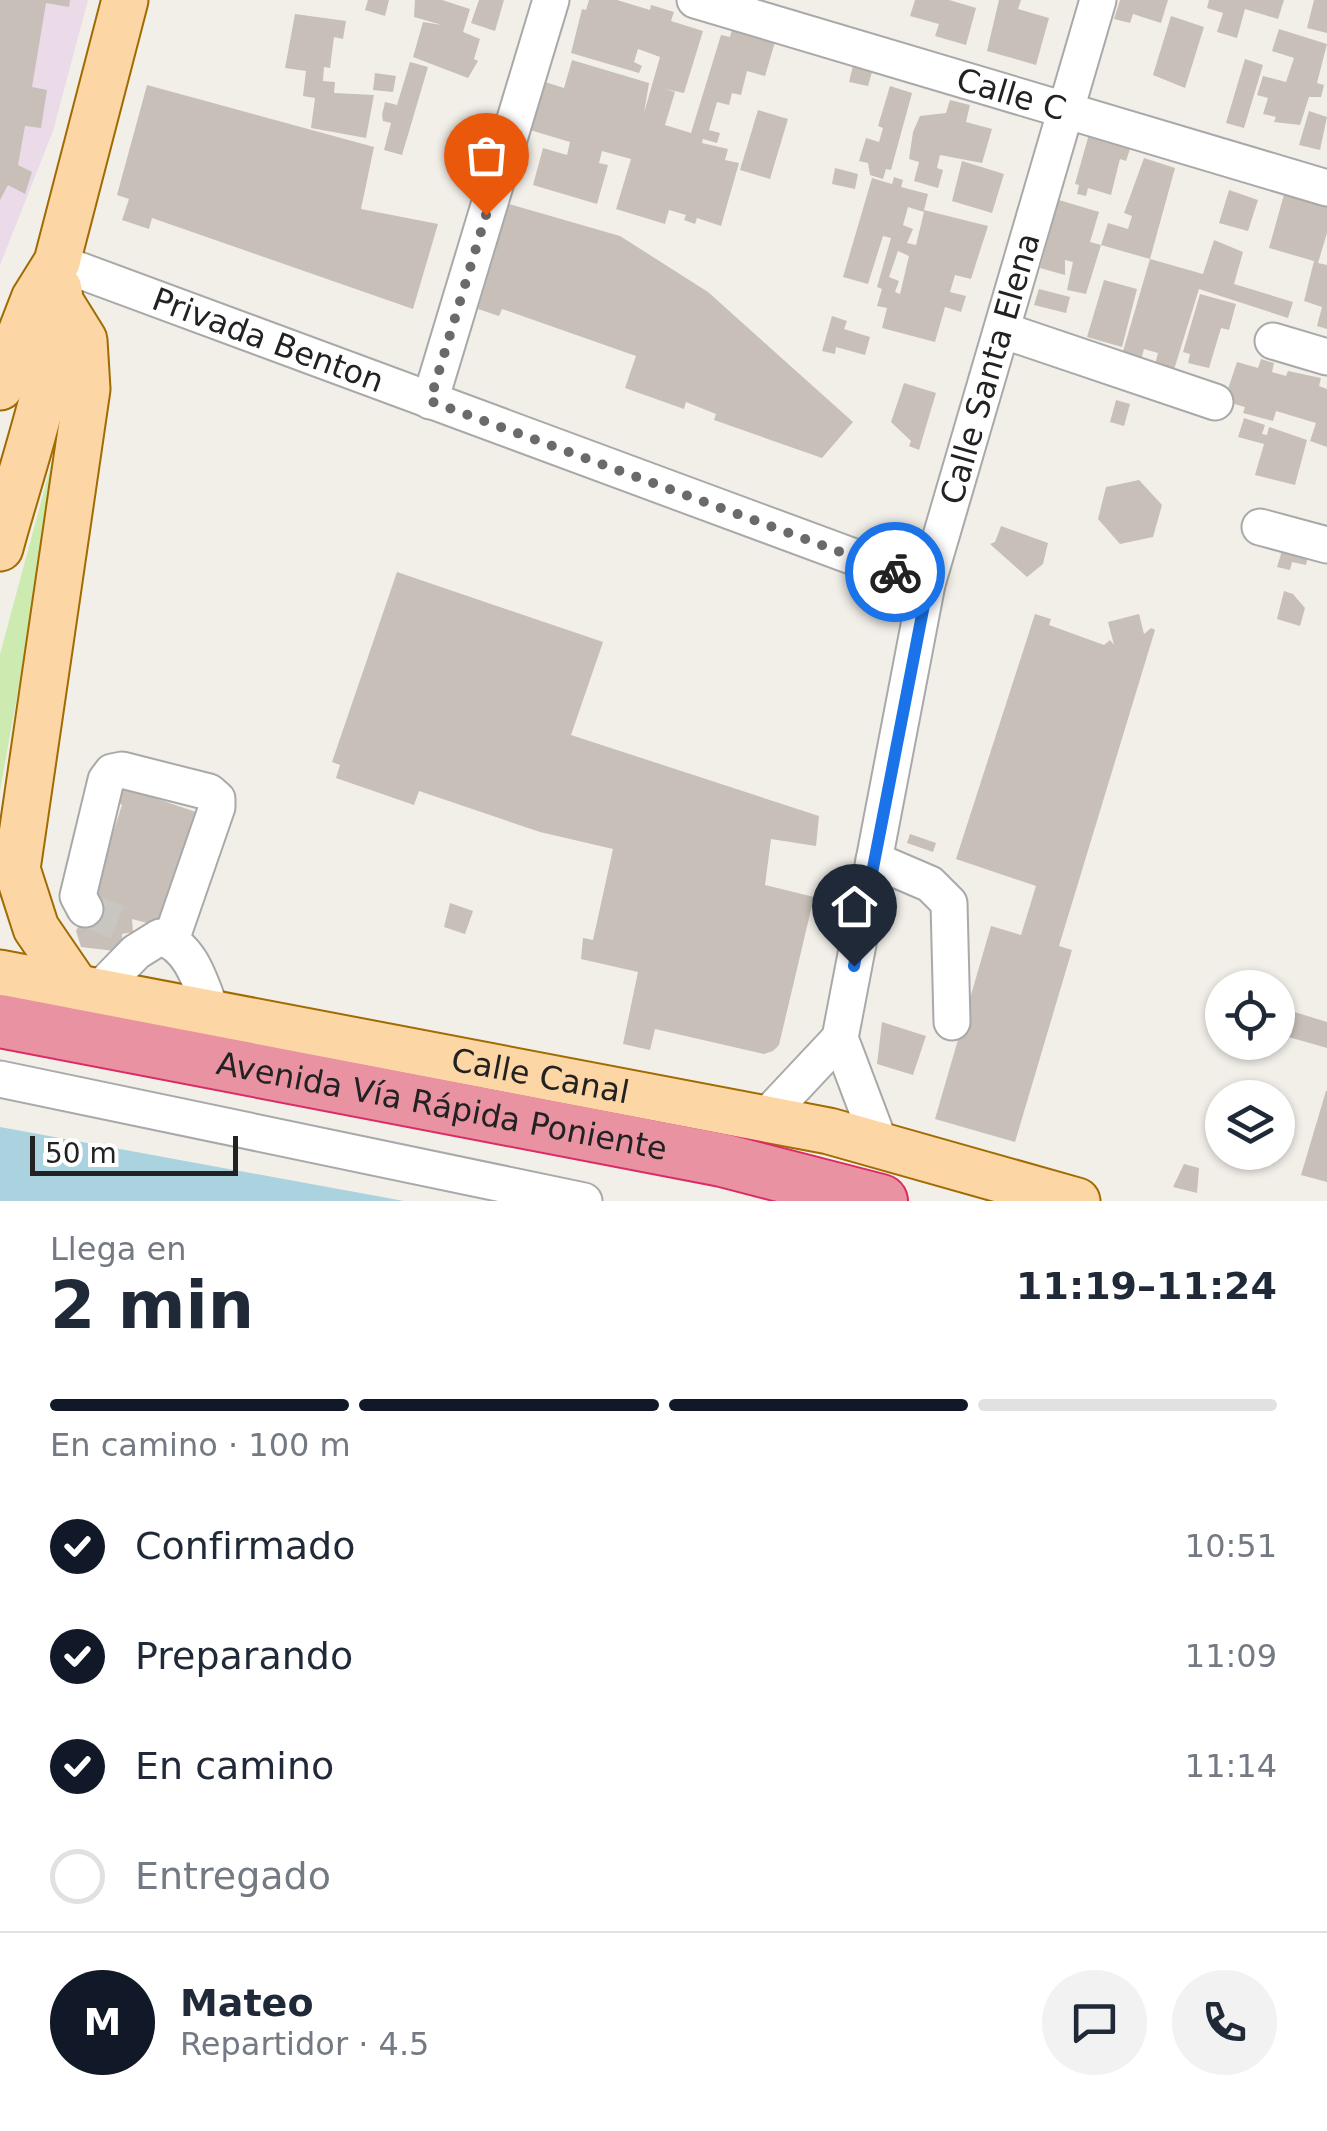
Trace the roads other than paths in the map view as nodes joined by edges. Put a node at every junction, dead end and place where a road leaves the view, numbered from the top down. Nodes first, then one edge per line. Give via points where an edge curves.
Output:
1 (126, 0) edge
2 (551, 0) edge
3 (694, 0) edge
4 (1098, 0) edge
5 (1066, 113) junction
6 (1327, 188) edge
7 (51, 288) junction
8 (1002, 330) junction
9 (0, 340) edge
10 (1274, 341) dead end
11 (1327, 357) edge
12 (0, 388) edge
13 (430, 401) junction
14 (1215, 402) dead end
15 (1260, 527) dead end
16 (1327, 545) edge
17 (0, 548) edge
18 (928, 584) junction
19 (874, 860) junction
20 (85, 909) dead end
21 (155, 935) junction
22 (0, 973) edge
23 (88, 989) junction
24 (212, 1013) junction
25 (0, 1021) edge
26 (952, 1022) dead end
27 (840, 1038) junction
28 (0, 1079) edge
29 (765, 1118) junction
30 (880, 1144) junction
31 (584, 1201) edge
32 (881, 1201) edge
33 (1077, 1201) edge

1 - 7 main road
2 - 13 street
3 - 5 street, Calle C
4 - 5 street, Calle Santa Elena
5 - 6 street, Calle C
5 - 8 street, Calle Santa Elena
7 - 9 main road
7 - 12 main road
7 - 13 street, Privada Benton
7 - 17 main road
7 - 23 main road via 84,340 86,389 16,869 48,952
8 - 14 street
8 - 18 street, Calle Santa Elena
10 - 11 street
13 - 18 street, Privada Benton
15 - 16 street
18 - 19 street, Calle Santa Elena
19 - 26 street via 930,884 949,903
19 - 27 street, Calle Santa Elena
20 - 21 street via 78,896 112,772 209,792 217,807
21 - 23 street
21 - 24 street via 192,962
22 - 23 main road, Calle Canal
23 - 24 main road, Calle Canal
24 - 29 main road, Calle Canal
25 - 32 highway, Avenida Vía Rápida Poniente via 722,1160
27 - 29 street
27 - 30 street
28 - 31 street
29 - 30 main road, Calle Canal
30 - 33 main road, Calle Canal

